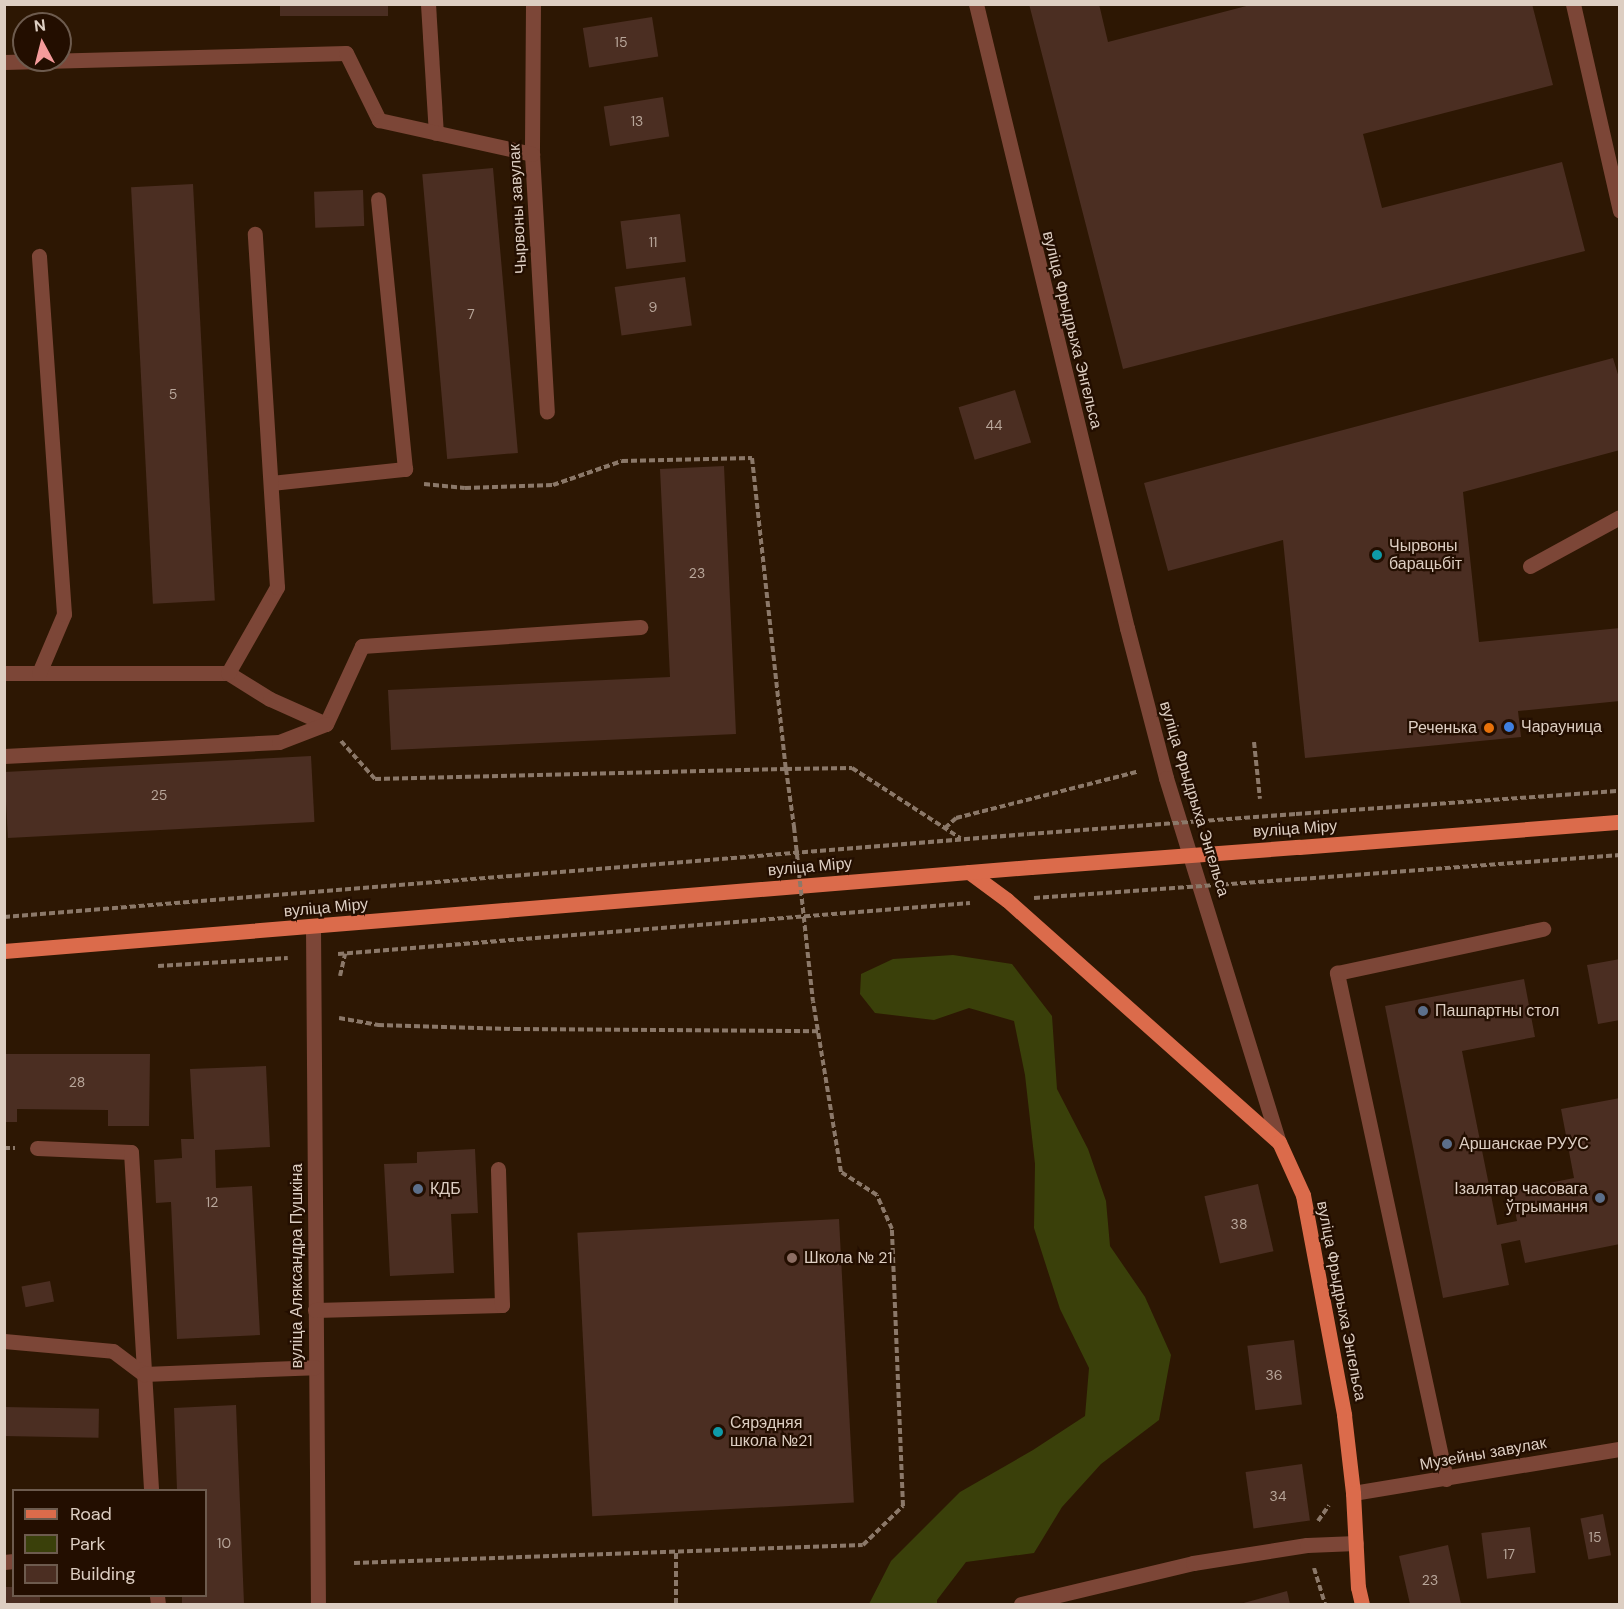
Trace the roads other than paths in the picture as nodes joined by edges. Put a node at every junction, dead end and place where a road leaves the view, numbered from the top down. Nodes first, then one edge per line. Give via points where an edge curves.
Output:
1 (428, 4) edge
2 (533, 4) edge
3 (976, 4) edge
4 (1573, 4) edge
5 (4, 62) edge
6 (436, 133) junction
7 (532, 154) junction
8 (378, 199) dead end
9 (1620, 211) edge
10 (255, 234) dead end
11 (39, 256) dead end
12 (547, 412) dead end
13 (271, 483) junction
14 (1620, 517) edge
15 (1530, 566) dead end
16 (640, 627) dead end
17 (4, 673) edge
18 (39, 673) junction
19 (228, 673) junction
20 (326, 724) junction
21 (4, 756) edge
22 (1620, 822) edge
23 (969, 872) junction
24 (313, 927) junction
25 (1543, 929) dead end
26 (4, 951) edge
27 (1279, 1142) junction
28 (37, 1148) dead end
29 (498, 1169) dead end
30 (315, 1310) junction
31 (4, 1341) edge
32 (315, 1367) junction
33 (144, 1374) junction
34 (1620, 1449) edge
35 (1446, 1479) junction
36 (151, 1489) edge
37 (1353, 1493) junction
38 (1356, 1543) junction
39 (318, 1605) edge
40 (1021, 1605) edge
41 (1362, 1605) edge

1 - 6 street
2 - 7 street, Чырвоны завулак
3 - 27 street, вуліца Фрыдрыха Энгельса via 1126,628 1166,778
4 - 9 street
5 - 6 street via 346,53 379,120
6 - 7 street
7 - 12 street, Чырвоны завулак
8 - 13 street via 405,469
10 - 13 street
11 - 18 street via 64,614
13 - 19 street via 278,587
14 - 15 street
16 - 20 street via 362,646
17 - 18 street
18 - 19 street
19 - 20 street via 270,699
20 - 21 street via 279,742
22 - 23 main road, вуліца Міру, bridge
23 - 24 main road, вуліца Міру
23 - 27 main road via 1007,900
24 - 26 main road, вуліца Міру
24 - 30 street, вуліца Аляксандра Пушкіна
25 - 35 street via 1337,973
27 - 37 main road, вуліца Фрыдрыха Энгельса via 1303,1195 1344,1415
28 - 33 street via 131,1152
29 - 30 street via 502,1305
30 - 32 street, вуліца Аляксандра Пушкіна
31 - 33 street via 112,1351
32 - 33 street
32 - 39 street, вуліца Аляксандра Пушкіна
33 - 36 street
34 - 35 street, Музейны завулак
35 - 37 street, Музейны завулак
37 - 38 main road, вуліца Фрыдрыха Энгельса
38 - 40 street via 1307,1545 1193,1563
38 - 41 main road, вуліца Фрыдрыха Энгельса

